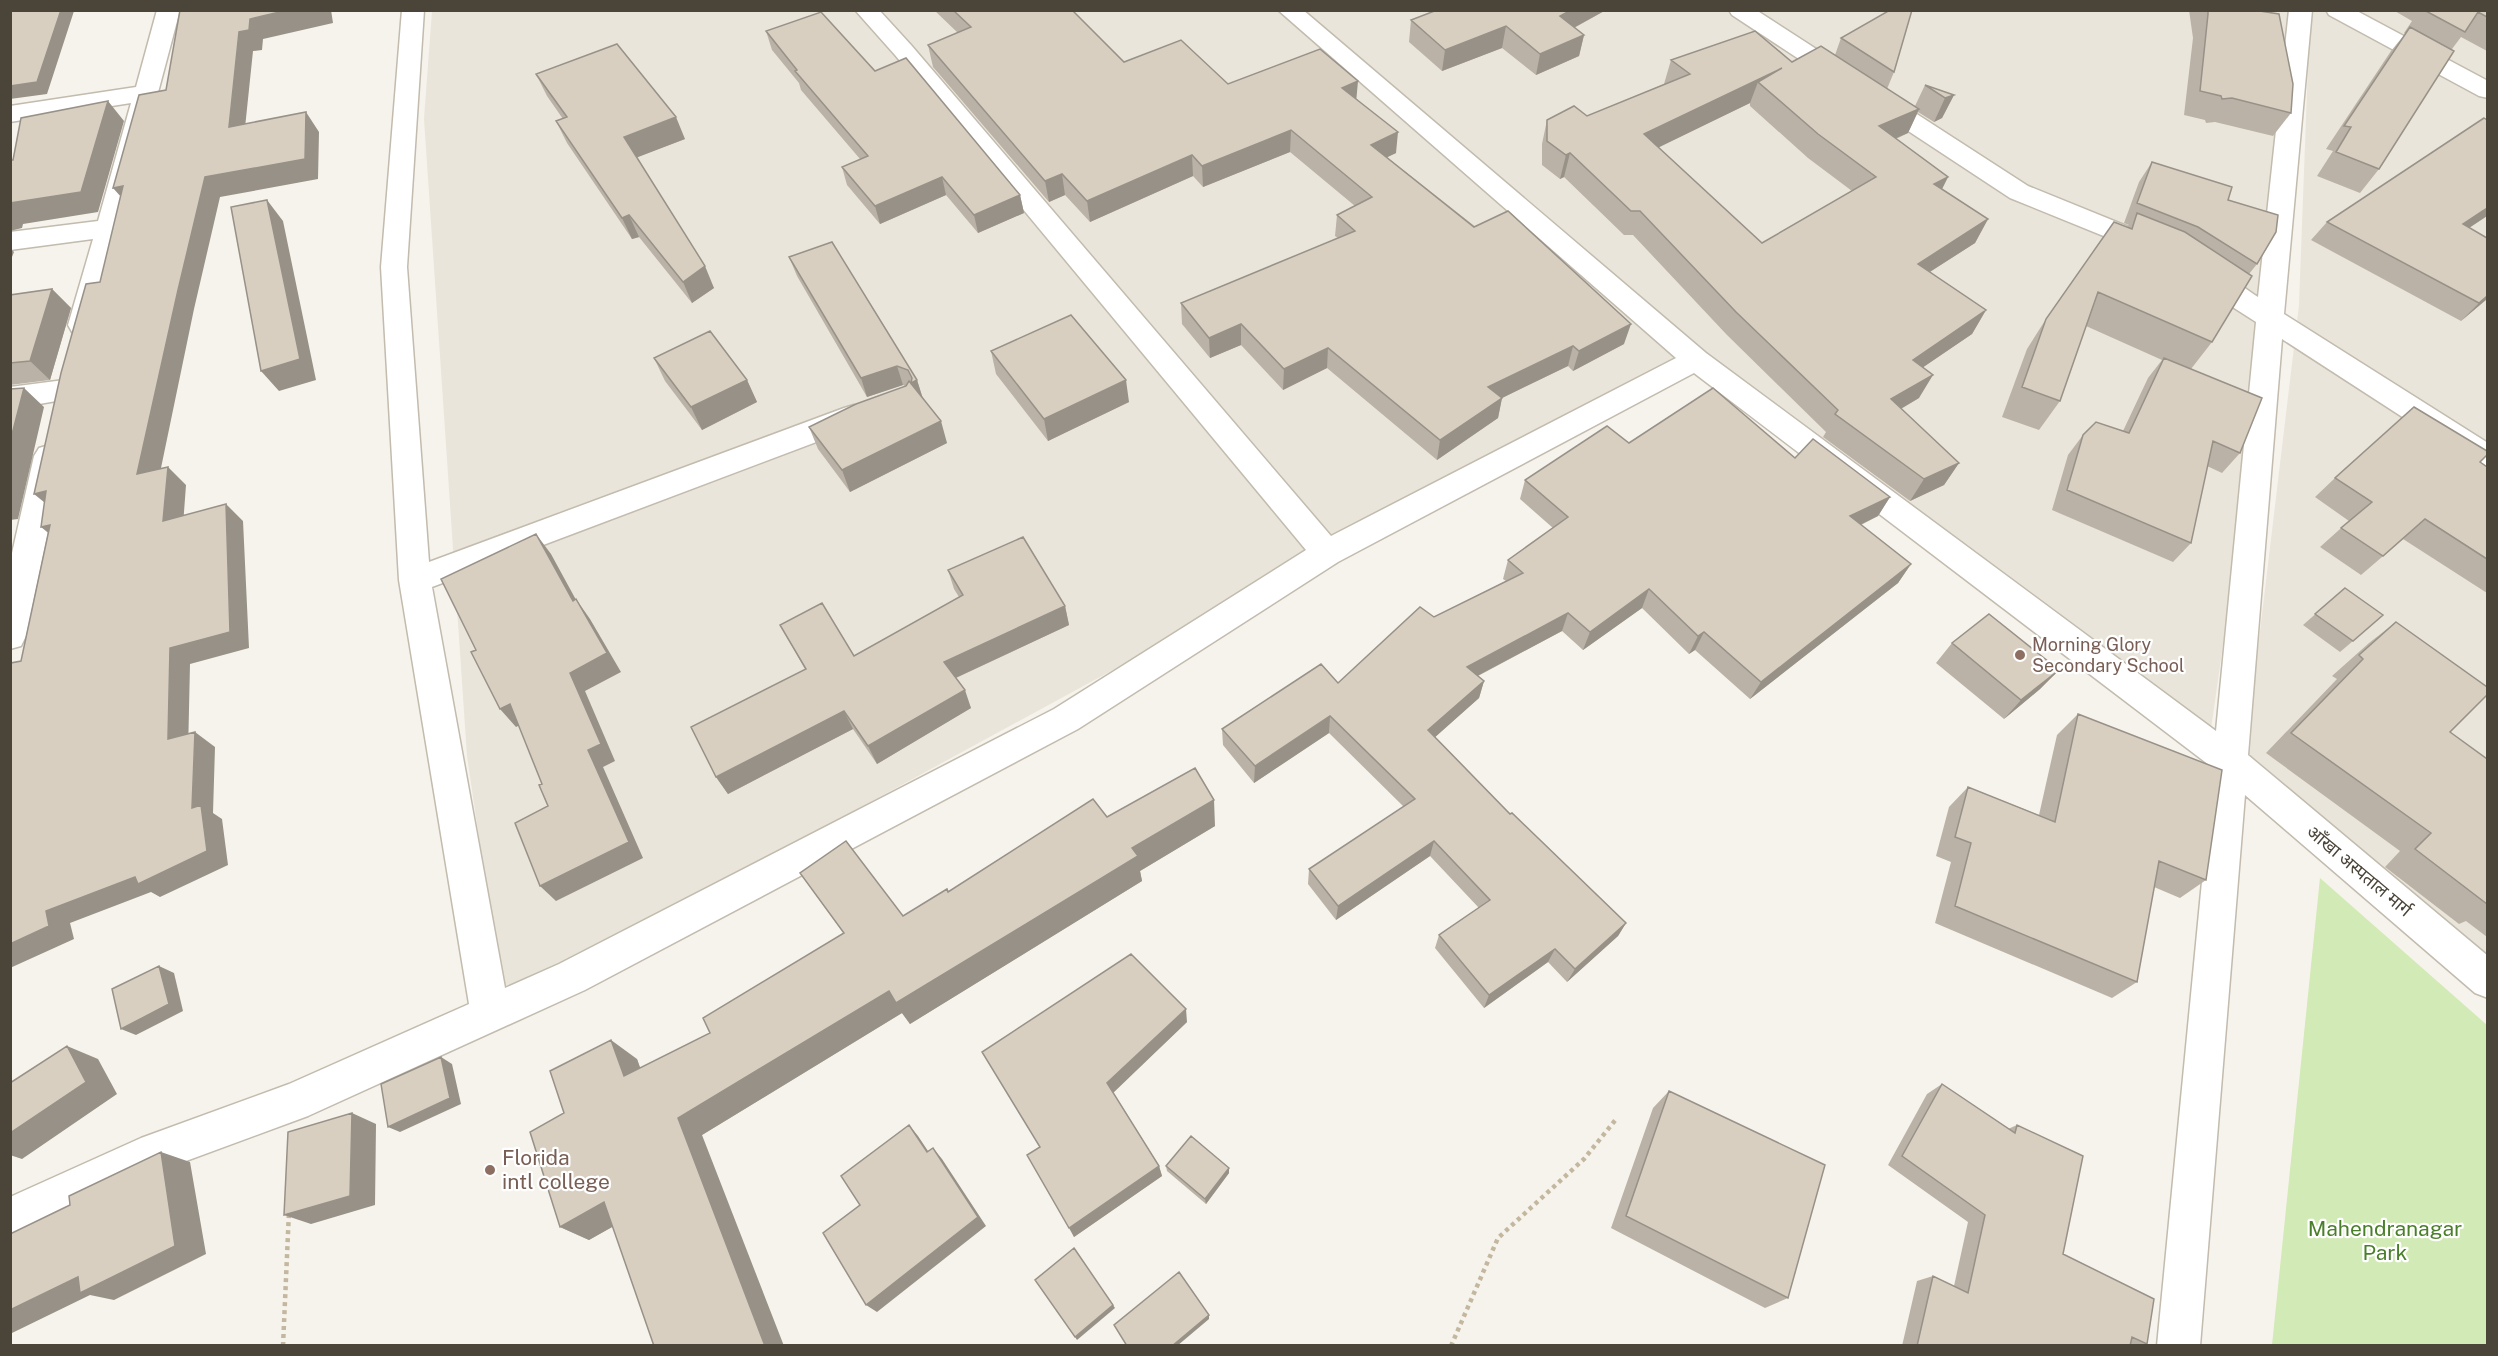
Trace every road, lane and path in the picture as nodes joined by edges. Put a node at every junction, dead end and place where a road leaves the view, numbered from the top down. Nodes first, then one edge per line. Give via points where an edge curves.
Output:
1 (169, 10) edge
2 (413, 10) edge
3 (866, 10) edge
4 (1289, 10) edge
5 (1740, 10) edge
6 (2301, 10) edge
7 (2337, 10) edge
8 (2487, 91) edge
9 (147, 93) junction
10 (10, 114) edge
11 (110, 228) junction
12 (10, 242) edge
13 (2270, 317) junction
14 (1696, 360) junction
15 (65, 389) junction
16 (10, 398) edge
17 (880, 406) edge
18 (2487, 458) edge
19 (1328, 553) junction
20 (415, 580) junction
21 (10, 636) edge
22 (2231, 762) junction
23 (2487, 980) edge
24 (490, 1013) junction
25 (1617, 1118) dead end
26 (289, 1206) edge
27 (10, 1218) edge
28 (283, 1346) edge
29 (1451, 1346) edge
30 (2178, 1346) edge

1 - 9 street
2 - 20 street via 394,267
3 - 19 street
4 - 14 street, आँखा अस्पताल मार्ग
5 - 13 street via 2019,192 2177,258
6 - 13 street
7 - 8 street
9 - 10 street
9 - 11 street
11 - 12 street
11 - 15 street
13 - 18 street
13 - 22 street
14 - 19 street
14 - 22 street, आँखा अस्पताल मार्ग
15 - 16 street
15 - 21 street
17 - 20 street
19 - 24 street via 1066,718 572,977
20 - 24 street
22 - 23 street, आँखा अस्पताल मार्ग
22 - 30 street
24 - 27 street via 294,1102 141,1158
25 - 29 path via 1584,1159 1498,1238
26 - 28 path

